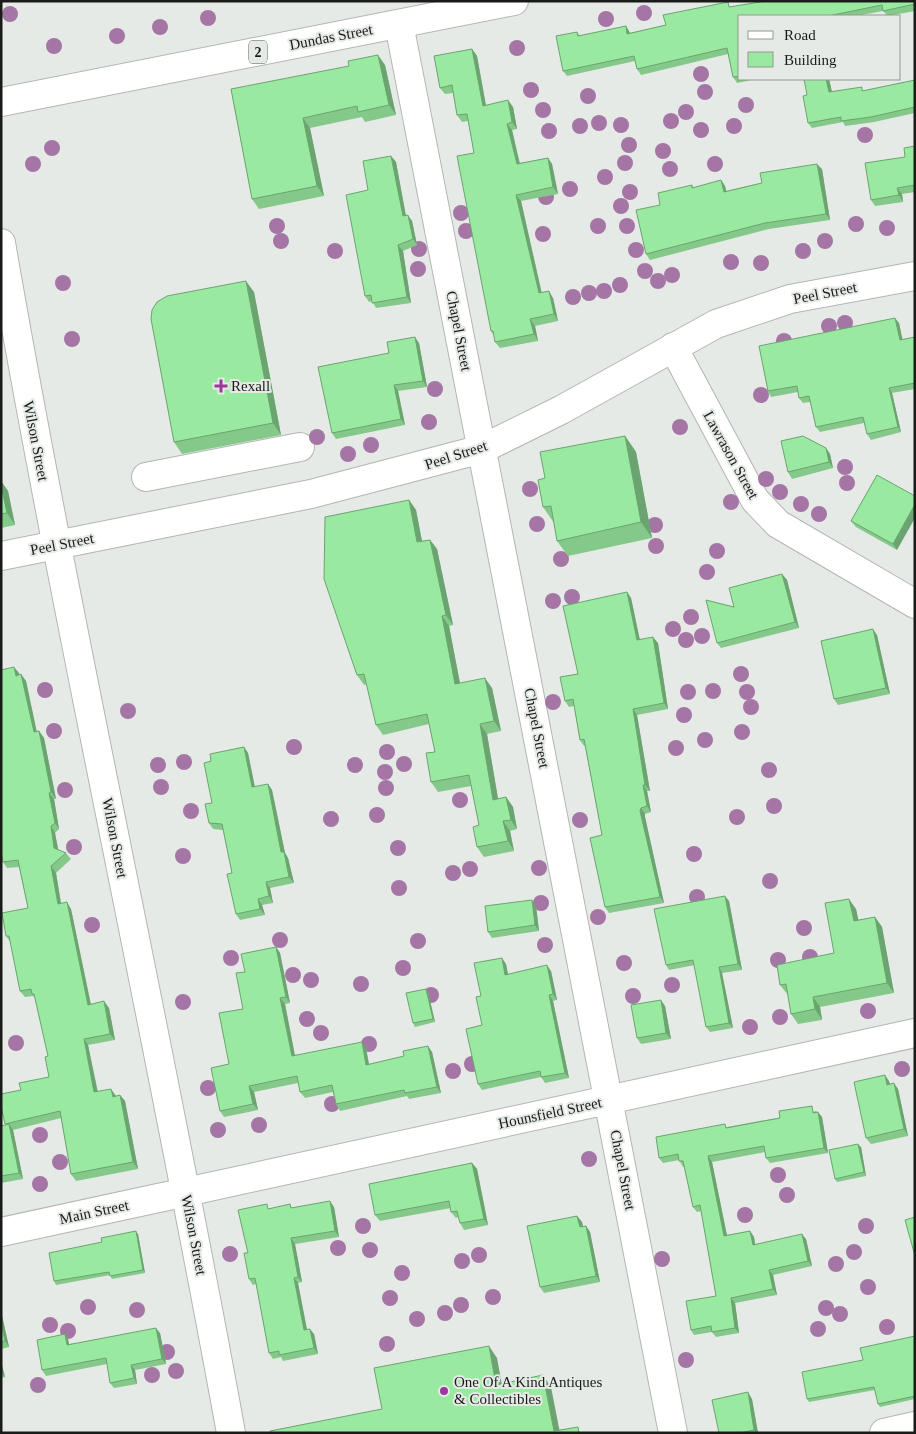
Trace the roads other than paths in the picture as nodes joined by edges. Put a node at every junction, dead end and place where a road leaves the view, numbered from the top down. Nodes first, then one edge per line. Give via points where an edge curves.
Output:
1 (514, 1) edge
2 (399, 24) junction
3 (1, 102) edge
4 (1, 243) edge
5 (915, 276) edge
6 (6, 304) edge
7 (673, 347) junction
8 (300, 447) dead end
9 (482, 449) junction
10 (146, 476) dead end
11 (56, 545) junction
12 (1, 556) edge
13 (915, 604) edge
14 (915, 1034) edge
15 (610, 1101) junction
16 (186, 1192) junction
17 (1, 1232) edge
18 (915, 1426) edge
19 (231, 1433) edge
20 (673, 1433) edge
21 (884, 1433) edge

1 - 2 street, Dundas Street / 2
2 - 3 street, Dundas Street / 2
2 - 9 street, Chapel Street
4 - 6 street, Wilson Street
5 - 7 street, Peel Street via 766,306 716,324
6 - 11 street, Wilson Street
7 - 9 street, Peel Street via 561,410
7 - 13 street, Lawrason Street via 754,500 778,524
8 - 10 street
9 - 11 street, Peel Street via 311,494
9 - 15 street, Chapel Street
11 - 12 street, Peel Street
11 - 16 street, Wilson Street
14 - 15 street, Hounsfield Street via 853,1045
15 - 16 street, Hounsfield Street
15 - 20 street, Chapel Street
16 - 17 street, Main Street
16 - 19 street, Wilson Street
18 - 21 street

